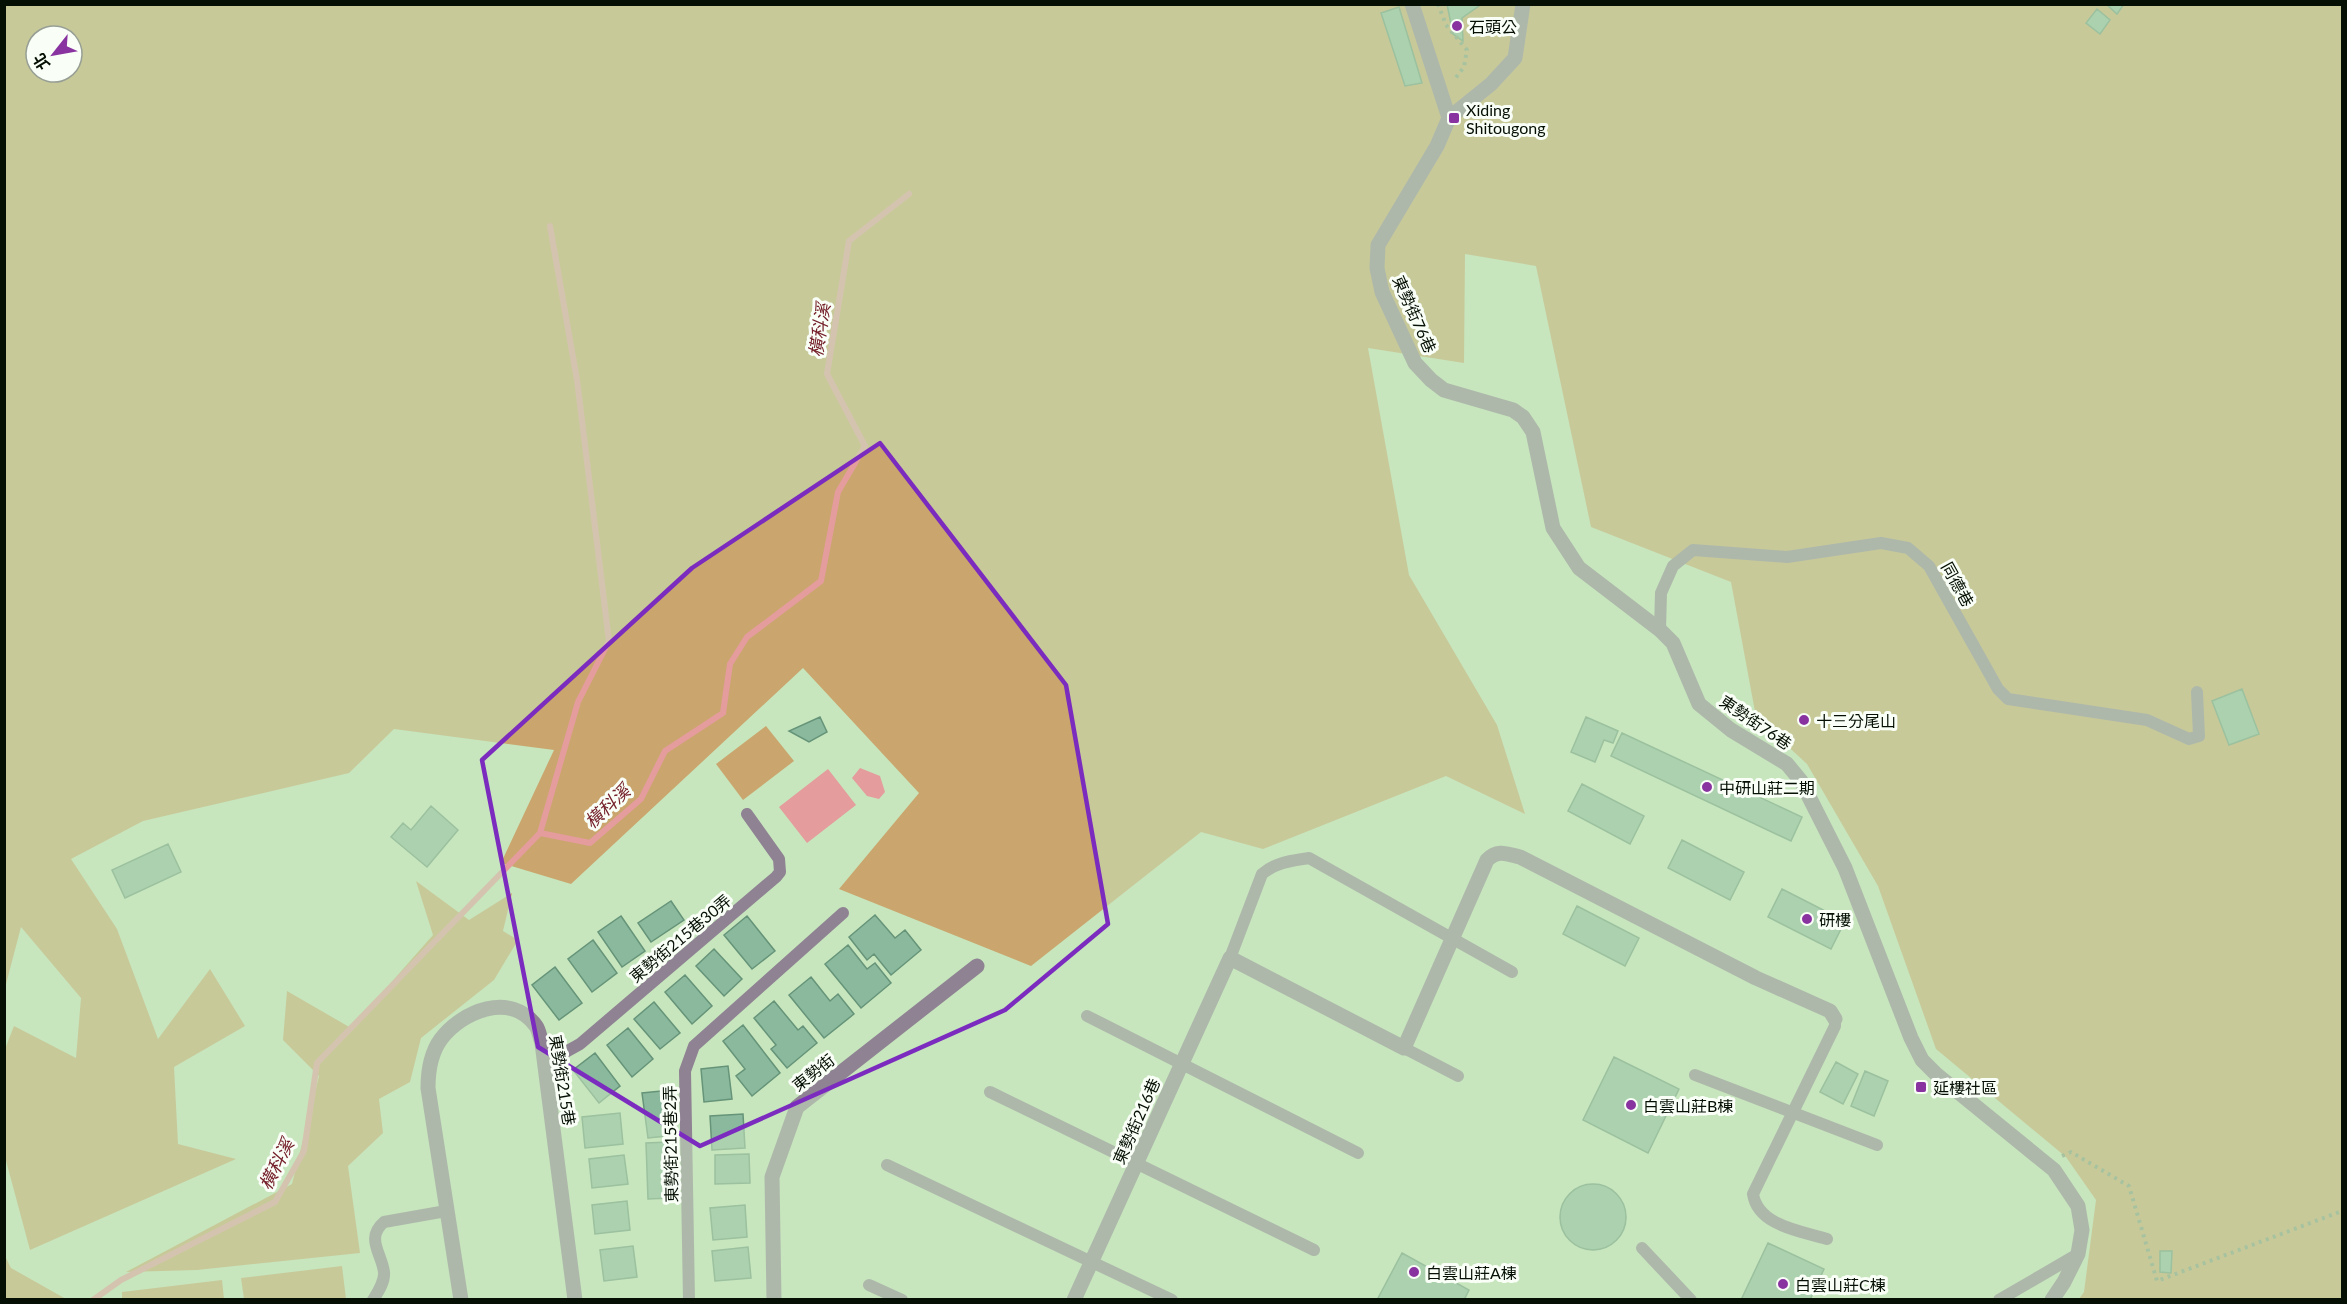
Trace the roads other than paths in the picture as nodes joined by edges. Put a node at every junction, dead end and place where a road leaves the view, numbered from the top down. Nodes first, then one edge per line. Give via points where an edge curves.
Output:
1 (1412, 4) edge
2 (1523, 4) edge
3 (1449, 118) junction
4 (1660, 630) junction
5 (2197, 692) dead end
6 (747, 814) dead end
7 (843, 913) dead end
8 (1451, 938) junction
9 (1230, 958) junction
10 (977, 966) dead end
11 (1512, 972) dead end
12 (1087, 1016) dead end
13 (1835, 1019) joint
14 (1404, 1048) junction
15 (544, 1064) junction
16 (1181, 1064) junction
17 (1695, 1075) dead end
18 (1458, 1076) dead end
19 (990, 1092) dead end
20 (1791, 1112) junction
21 (1877, 1145) dead end
22 (1358, 1153) dead end
23 (1136, 1163) junction
24 (887, 1165) dead end
25 (446, 1211) junction
26 (1827, 1239) dead end
27 (1642, 1248) dead end
28 (1314, 1250) dead end
29 (2078, 1254) junction
30 (1091, 1262) junction
31 (868, 1285) dead end
32 (373, 1299) edge
33 (461, 1299) edge
34 (575, 1299) edge
35 (689, 1299) edge
36 (774, 1299) edge
37 (902, 1299) edge
38 (1074, 1299) edge
39 (1172, 1299) edge
40 (1691, 1299) edge
41 (1999, 1299) edge
42 (2052, 1299) edge

1 - 3 street
2 - 3 street via 1515,58 1491,84
3 - 4 street, 東勢街76巷 via 1437,146 1378,245 1382,292 1415,363 1431,380 1444,390 1513,410 1523,417 1533,432 1553,528 1580,568
4 - 5 lane, 同德巷 via 1661,593 1674,566 1693,550 1787,557 1881,543 1908,548 1929,566 1998,689 2008,699 2147,720 2189,740 2199,736
4 - 29 street, 東勢街76巷 via 1673,643 1699,704 1731,730 1787,764 1801,781 1845,868 1922,1060 2054,1170 2078,1206 2082,1230
6 - 15 lane, 東勢街215巷30弄 via 779,859 780,872 776,877 580,1044
7 - 35 lane, 東勢街215巷2弄 via 694,1046 685,1071
8 - 9 lane via 1309,858 1281,862 1262,874
8 - 11 lane
8 - 13 street via 1487,860 1500,852 1520,857 1756,978 1830,1011
8 - 14 street
9 - 14 street
9 - 16 street, 東勢街216巷
10 - 36 street, 東勢街 via 797,1107 772,1177
12 - 16 lane
13 - 20 lane
14 - 18 lane
15 - 25 street, 東勢街215巷 via 536,1026 508,1007 490,1008 469,1016 452,1026 439,1041 430,1060 428,1088
15 - 34 street, 東勢街215巷
16 - 22 lane
16 - 23 street, 東勢街216巷
17 - 20 lane
19 - 23 lane
20 - 21 lane
20 - 26 lane via 1753,1194 1755,1204 1770,1220
23 - 28 lane
23 - 30 street, 東勢街216巷
24 - 30 lane
25 - 32 lane via 384,1222 379,1227 374,1240 384,1273
25 - 33 street, 東勢街215巷
27 - 40 lane
29 - 41 lane
29 - 42 street
30 - 38 street, 東勢街216巷
30 - 39 lane
31 - 37 lane

